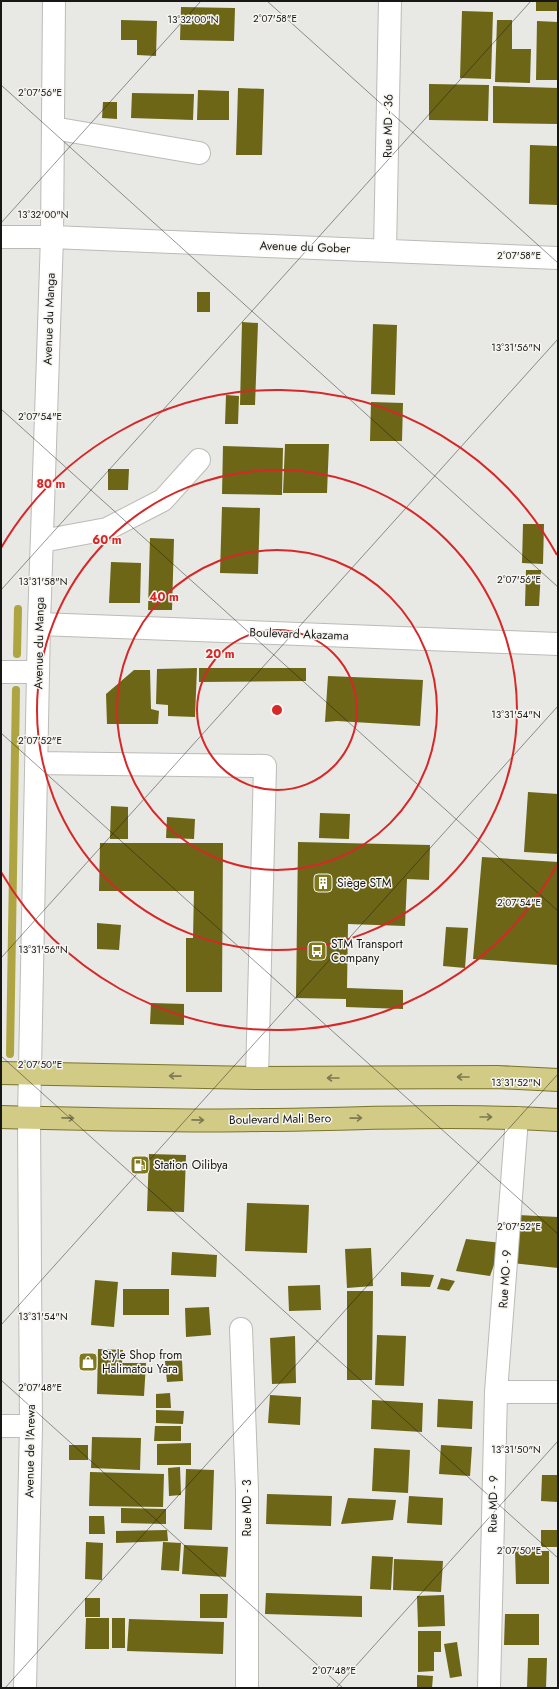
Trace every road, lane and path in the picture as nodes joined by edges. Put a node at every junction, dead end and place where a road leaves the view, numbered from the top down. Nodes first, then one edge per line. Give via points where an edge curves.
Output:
1 (54, 1) edge
2 (390, 1) edge
3 (53, 128) junction
4 (199, 153) dead end
5 (1, 237) edge
6 (52, 237) junction
7 (385, 250) junction
8 (558, 258) edge
9 (199, 460) dead end
10 (42, 541) junction
11 (39, 624) junction
12 (558, 644) edge
13 (1, 672) edge
14 (38, 672) junction
15 (37, 763) junction
16 (1, 1073) edge
17 (31, 1074) junction
18 (257, 1078) junction
19 (558, 1080) edge
20 (1, 1117) edge
21 (29, 1118) junction
22 (517, 1118) junction
23 (558, 1120) edge
24 (241, 1329) dead end
25 (496, 1392) junction
26 (558, 1392) edge
27 (1, 1426) edge
28 (31, 1426) junction
29 (25, 1688) edge
30 (247, 1688) edge
31 (489, 1688) edge

1 - 3 street, Avenue du Manga
2 - 7 street, Rue MD - 36
3 - 4 street
3 - 6 street, Avenue du Manga
5 - 6 street, Avenue du Gober
6 - 7 street, Avenue du Gober
6 - 10 street, Avenue du Manga
7 - 8 street, Avenue du Gober
9 - 10 street via 163,500 107,529
10 - 11 street, Avenue du Manga
11 - 12 street, Boulevard Akazama
11 - 14 street, Avenue du Manga
13 - 14 street
14 - 15 street, Avenue du Manga
15 - 17 street, Avenue du Manga
15 - 18 street via 266,766
16 - 17 main road
18 -> 17 main road
17 - 21 street, Avenue du Manga
19 -> 18 main road via 497,1077
20 - 21 main road, Boulevard Mali Bero
21 -> 22 main road, Boulevard Mali Bero
21 - 28 street, Avenue de l'Arewa
22 - 23 main road, Boulevard Mali Bero
22 - 25 street, Rue MO - 9
24 - 30 street, Rue MD - 3 via 248,1490
25 - 26 street
25 - 31 street, Rue MD - 9
27 - 28 street
28 - 29 street, Avenue de l'Arewa

